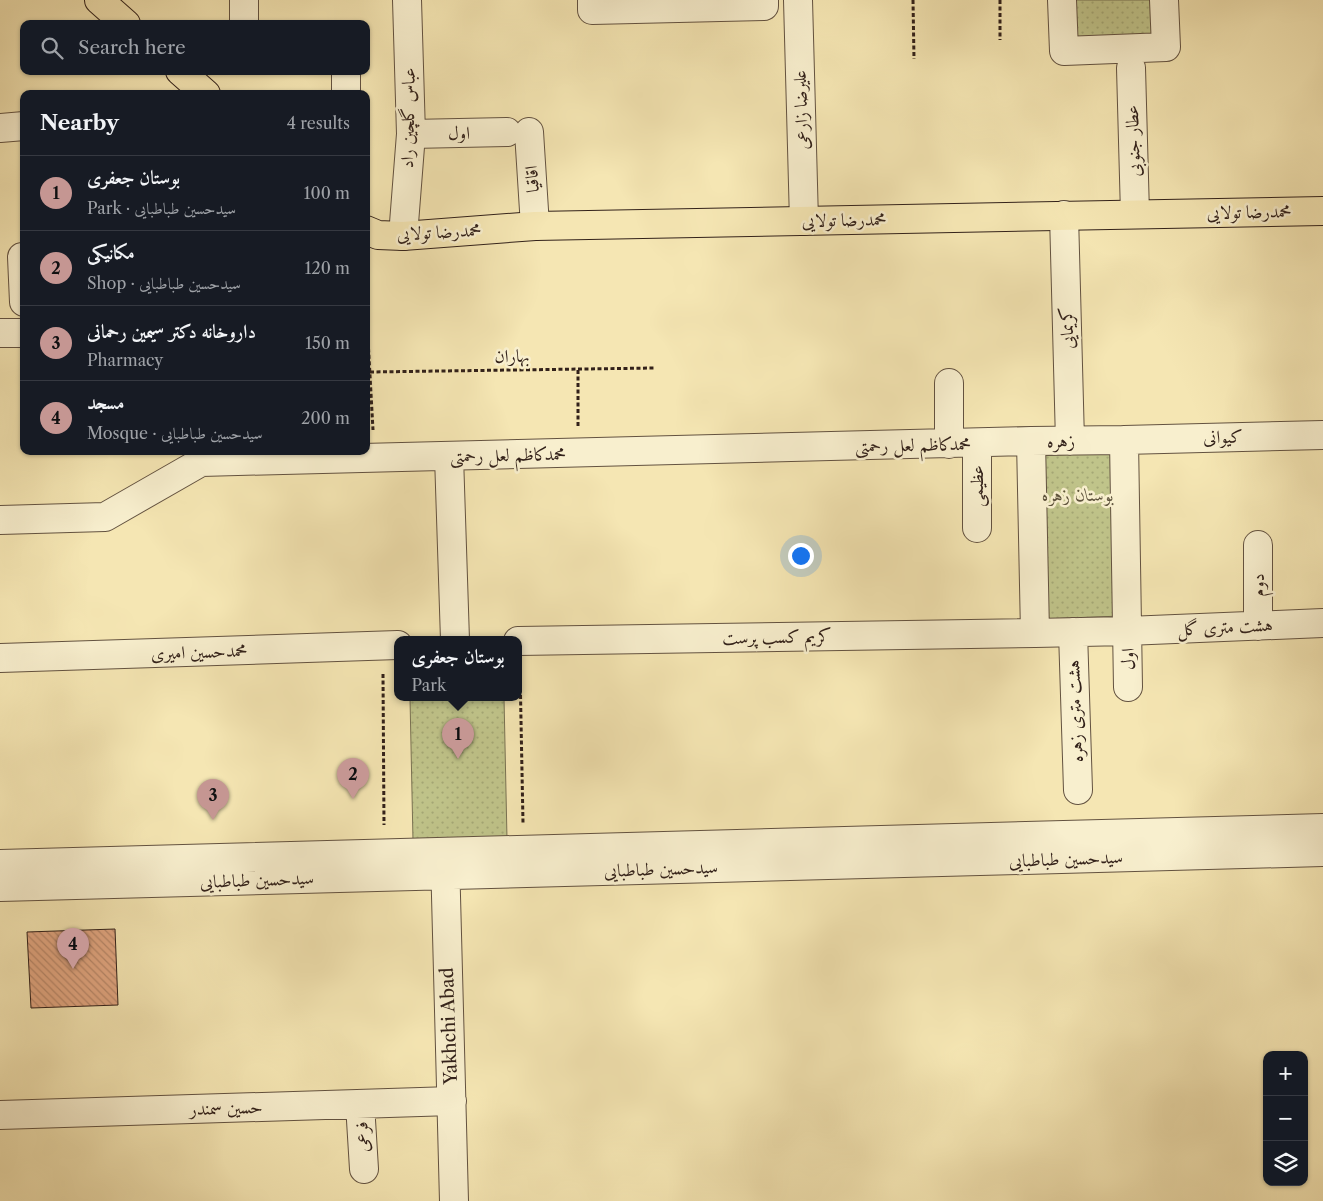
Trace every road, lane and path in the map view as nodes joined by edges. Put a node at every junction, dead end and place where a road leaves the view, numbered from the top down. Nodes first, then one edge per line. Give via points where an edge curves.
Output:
1 (99, 0) edge
2 (244, 0) edge
3 (408, 0) edge
4 (592, 0) edge
5 (764, 0) edge
6 (798, 0) edge
7 (913, 0) edge
8 (1000, 0) edge
9 (1062, 0) edge
10 (1164, 0) edge
11 (122, 20) edge
12 (244, 20) edge
13 (1000, 40) dead end
14 (914, 59) dead end
15 (1131, 68) dead end
16 (185, 75) edge
17 (346, 75) edge
18 (201, 90) edge
19 (346, 90) edge
20 (20, 126) edge
21 (0, 128) edge
22 (518, 132) joint
23 (411, 134) junction
24 (1323, 210) edge
25 (1135, 214) junction
26 (1064, 215) junction
27 (804, 221) junction
28 (535, 226) junction
29 (370, 232) edge
30 (403, 236) junction
31 (0, 333) edge
32 (20, 333) edge
33 (655, 368) dead end
34 (578, 369) junction
35 (370, 372) joint
36 (949, 383) dead end
37 (1323, 435) edge
38 (1124, 440) junction
39 (1031, 441) junction
40 (1070, 441) junction
41 (977, 443) junction
42 (949, 444) junction
43 (578, 453) junction
44 (449, 456) junction
45 (374, 458) junction
46 (0, 520) edge
47 (977, 528) dead end
48 (1258, 546) dead end
49 (1323, 623) edge
50 (1258, 626) junction
51 (1127, 631) junction
52 (1073, 632) junction
53 (1034, 633) junction
54 (455, 636) edge
55 (522, 641) edge
56 (390, 645) edge
57 (0, 658) edge
58 (1128, 687) dead end
59 (520, 701) edge
60 (1078, 790) dead end
61 (1323, 828) edge
62 (524, 850) junction
63 (1323, 852) edge
64 (385, 854) junction
65 (0, 864) edge
66 (445, 864) junction
67 (0, 887) edge
68 (452, 1102) junction
69 (360, 1104) junction
70 (0, 1115) edge
71 (364, 1169) dead end
72 (454, 1201) edge

1 - 11 main road
2 - 12 street
3 - 23 street, عباس گلچین راد
4 - 5 street via 592,10 764,6
6 - 27 street, علیرضا زارعی
7 - 14 path
8 - 13 path
9 - 10 street via 1064,51 1166,47
15 - 25 street, عطار جنوبی
16 - 18 main road
17 - 19 street
20 - 21 street
22 - 23 street, اول
22 - 28 street, اقاقیا
23 - 30 street, عباس گلچین راد
24 - 25 main road, محمدرضا تولایی
25 - 26 main road, محمدرضا تولایی
26 - 27 main road, محمدرضا تولایی
26 - 40 street, کریمایی
27 - 28 main road, محمدرضا تولایی
28 - 30 main road, محمدرضا تولایی
29 - 30 main road, محمدرضا تولایی
31 - 32 street
33 - 34 path, بهاران
34 - 35 path, بهاران
34 - 43 path
35 - 45 path
36 - 42 street
37 - 38 street, کیوانی
38 - 40 street, زهره
38 - 51 street
39 - 40 street, زهره
39 - 41 street, محمدکاظم لعل رحمتی
39 - 53 street, زهره
41 - 42 street, محمدکاظم لعل رحمتی
41 - 47 street, عظیمی
42 - 43 street, محمدکاظم لعل رحمتی
43 - 44 street, محمدکاظم لعل رحمتی
44 - 45 street, محمدکاظم لعل رحمتی
44 - 54 street
45 - 46 street, محمدکاظم لعل رحمتی via 201,462 105,517
48 - 50 street, دوم
49 - 50 street, هشت متری گل
50 - 51 street, هشت متری گل
51 - 52 street
51 - 58 street, اول
52 - 53 street
52 - 60 street, هشت متری زهره
53 - 55 street, کریم کسب پرست
56 - 57 street, محمدحسین امیری
56 - 64 path
59 - 62 path
61 - 62 street, سیدحسین طباطبایی
62 - 66 street, سیدحسین طباطبایی
63 - 66 street, سیدحسین طباطبایی
64 - 65 street, سیدحسین طباطبایی
64 - 66 street, سیدحسین طباطبایی
66 - 67 street, سیدحسین طباطبایی
66 - 68 street, Yakhchi Abad
68 - 69 street, حسین سمندر
68 - 72 street, Yakhchi Abad
69 - 70 street, حسین سمندر
69 - 71 street, فرعی

